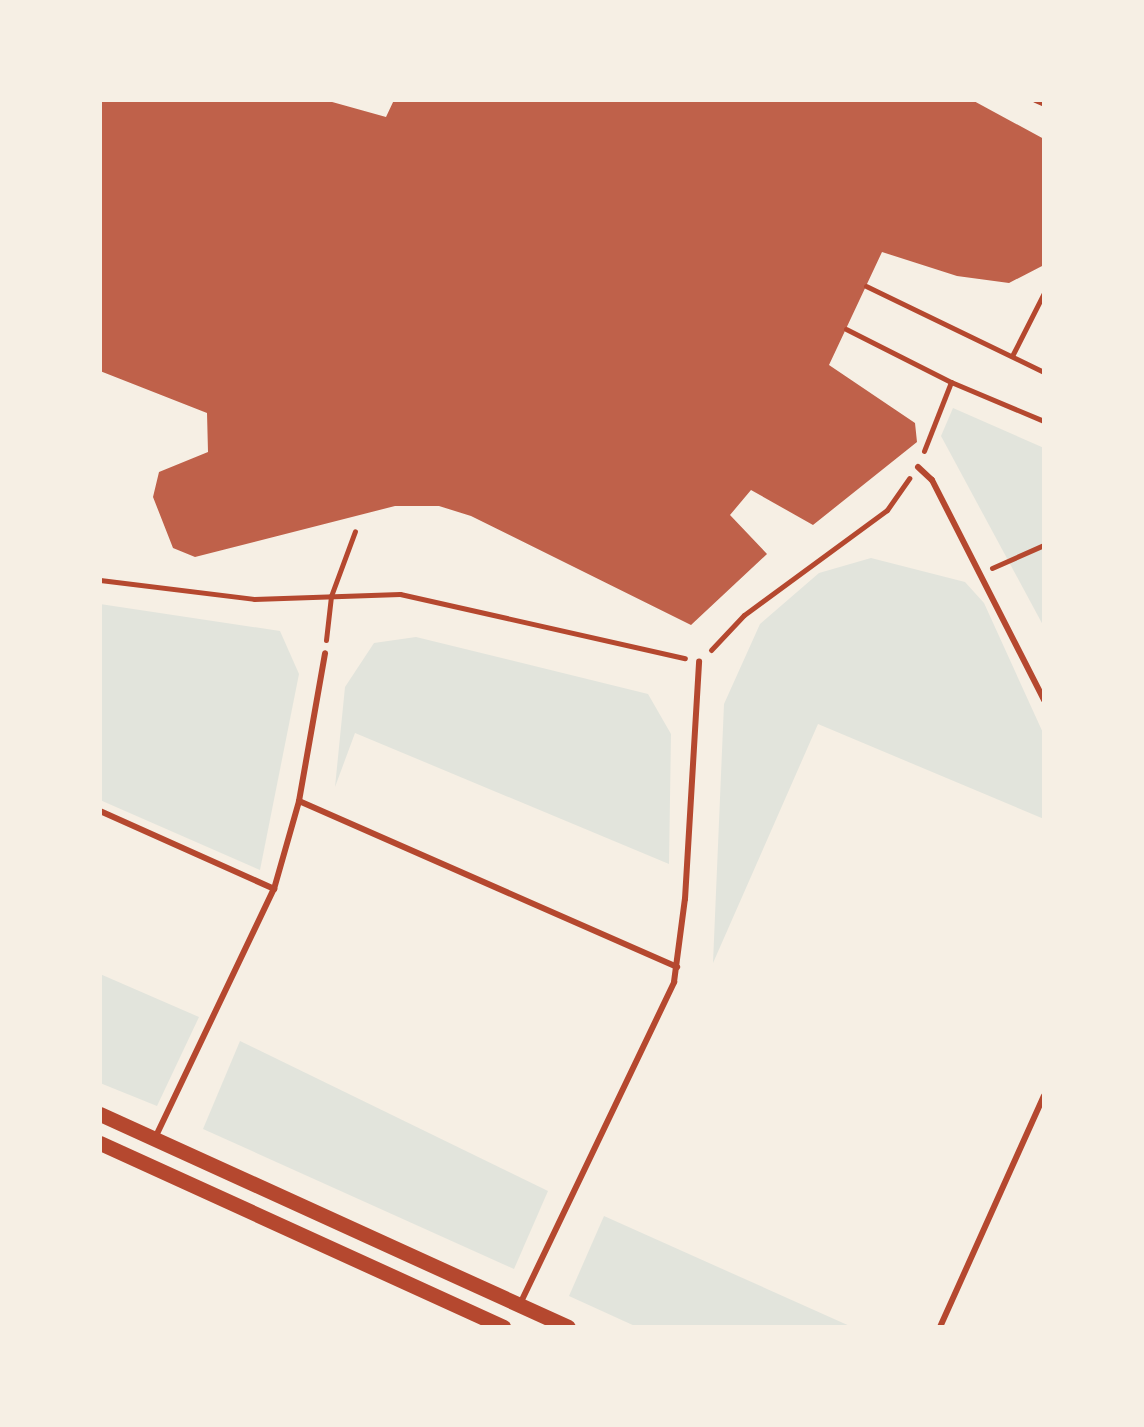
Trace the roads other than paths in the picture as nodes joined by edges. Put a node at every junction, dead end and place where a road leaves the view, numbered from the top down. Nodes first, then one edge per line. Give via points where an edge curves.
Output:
1 (918, 467) road end
2 (325, 653) road end
3 (699, 662) road end
4 (1044, 700) edge
5 (299, 801) junction
6 (100, 811) edge
7 (274, 889) junction
8 (677, 966) junction
9 (1044, 1096) edge
10 (100, 1114) edge
11 (154, 1139) junction
12 (100, 1143) edge
13 (520, 1305) junction
14 (503, 1327) edge
15 (568, 1327) edge
16 (940, 1327) edge

1 - 4 lane via 932,480
2 - 5 lane
3 - 8 lane
5 - 7 lane
5 - 8 lane
6 - 7 lane
7 - 11 lane
8 - 13 lane
9 - 16 lane
10 - 11 street
11 - 13 street
12 - 14 street
13 - 15 street

